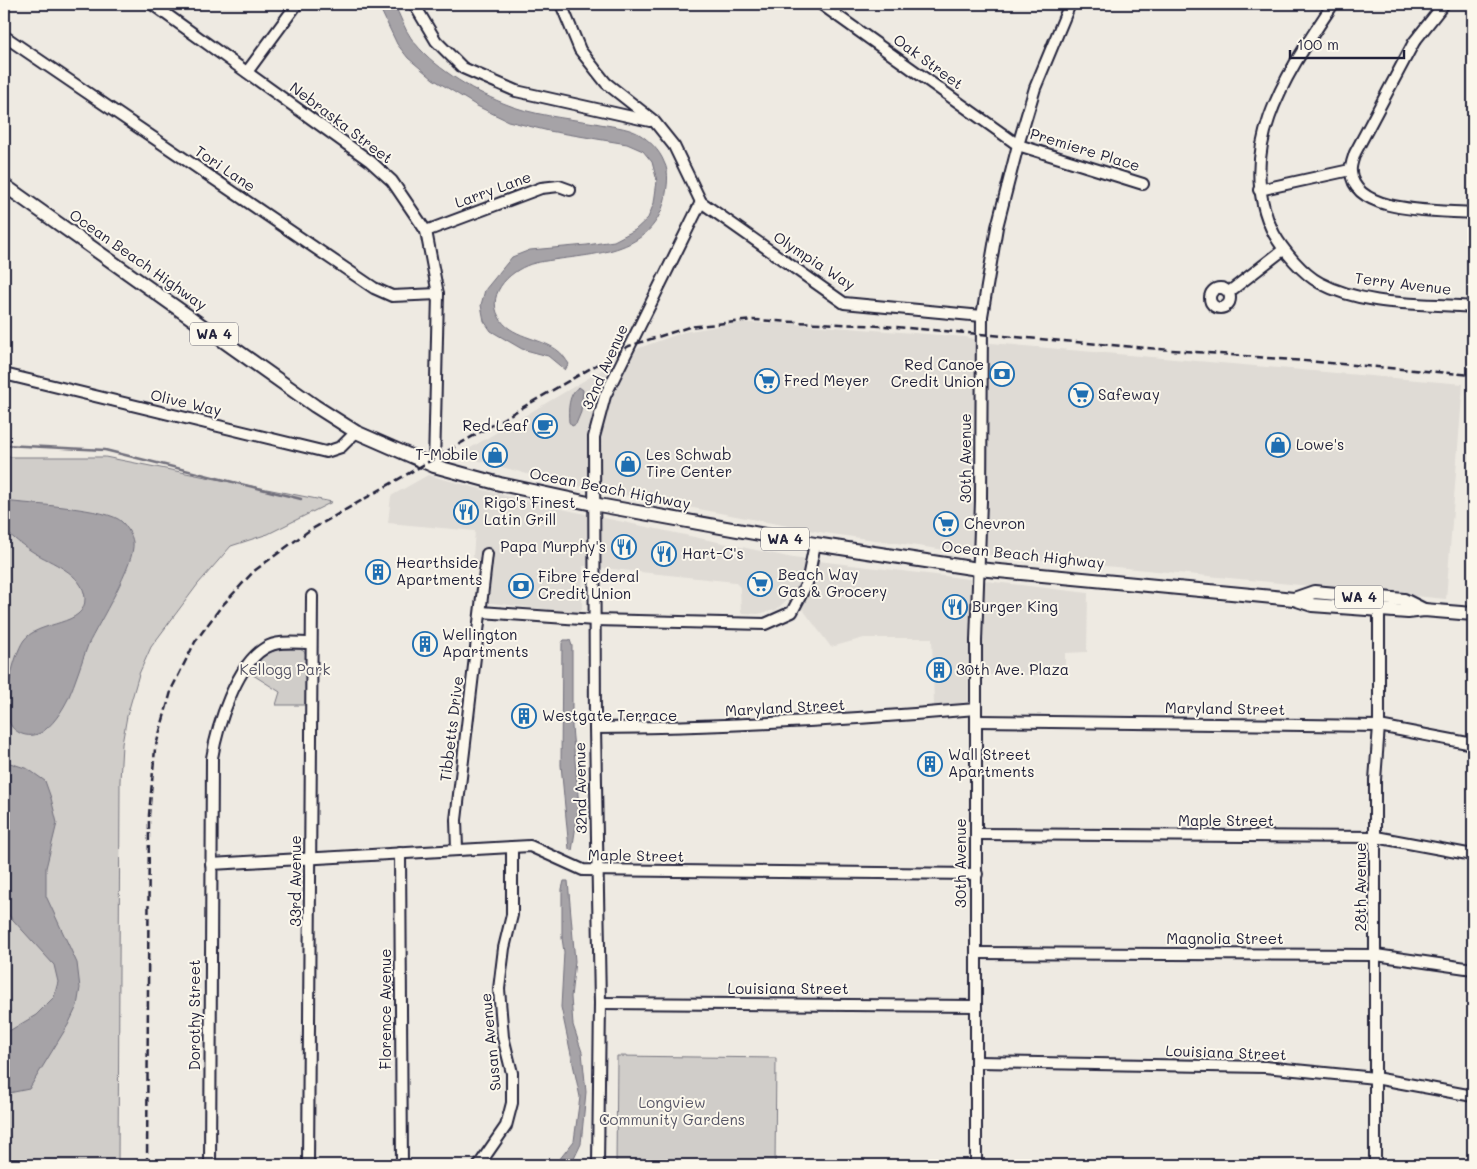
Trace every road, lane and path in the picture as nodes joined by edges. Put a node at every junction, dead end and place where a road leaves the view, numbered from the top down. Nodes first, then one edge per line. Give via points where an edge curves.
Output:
1 (152, 4) edge
2 (297, 4) edge
3 (414, 4) edge
4 (561, 4) edge
5 (821, 4) edge
6 (1070, 4) edge
7 (1333, 4) edge
8 (1444, 4) edge
9 (4, 36) edge
10 (247, 72) junction
11 (654, 121) junction
12 (1018, 145) junction
13 (1350, 170) junction
14 (1143, 184) dead end
15 (4, 185) edge
16 (570, 190) dead end
17 (1259, 190) junction
18 (701, 202) junction
19 (1473, 213) edge
20 (426, 230) junction
21 (1283, 250) junction
22 (1229, 292) dead end
23 (438, 294) junction
24 (1473, 307) edge
25 (982, 316) junction
26 (4, 374) edge
27 (356, 432) junction
28 (434, 466) junction
29 (593, 504) junction
30 (815, 544) junction
31 (488, 554) dead end
32 (978, 569) junction
33 (312, 596) dead end
34 (1294, 599) junction
35 (1379, 610) junction
36 (1424, 610) junction
37 (481, 612) junction
38 (1473, 614) edge
39 (595, 620) junction
40 (311, 643) junction
41 (976, 709) junction
42 (976, 721) junction
43 (1379, 726) junction
44 (595, 728) junction
45 (1473, 744) edge
46 (976, 834) junction
47 (1376, 837) junction
48 (512, 847) junction
49 (457, 849) junction
50 (400, 853) junction
51 (1473, 855) edge
52 (311, 859) junction
53 (211, 864) junction
54 (598, 871) junction
55 (977, 874) junction
56 (976, 952) junction
57 (1376, 955) junction
58 (1473, 969) edge
59 (600, 1003) junction
60 (975, 1006) junction
61 (976, 1062) junction
62 (1375, 1078) junction
63 (1473, 1096) edge
64 (210, 1165) edge
65 (308, 1165) edge
66 (402, 1165) edge
67 (479, 1165) edge
68 (598, 1165) edge
69 (976, 1165) edge
70 (1375, 1165) edge

1 - 10 street, Nebraska Street
2 - 10 street
3 - 11 street via 436,41 463,68 516,91
4 - 11 street via 580,50 601,77
5 - 12 street, Oak Street
6 - 12 street, 30th Avenue via 1035,88
7 - 17 street, Terry Avenue via 1277,97 1261,143
8 - 13 street via 1414,42 1355,153
9 - 23 street, Tori Lane via 374,288 392,296
10 - 20 street, Nebraska Street via 370,161 392,181
11 - 18 street via 674,146
12 - 14 street, Premiere Place
12 - 25 street, 30th Avenue via 997,227
13 - 17 street
13 - 19 street via 1354,184 1364,197 1384,205
15 - 27 main road, Ocean Beach Highway / WA 4
16 - 20 street, Larry Lane via 559,186 541,188
17 - 21 street, Terry Avenue via 1266,218
18 - 25 street, Olympia Way via 844,303
18 - 29 street, 32nd Avenue via 605,396 594,437
20 - 23 street, Nebraska Street
21 - 22 street
21 - 24 street, Terry Avenue via 1319,283 1350,295
23 - 28 street, Nebraska Street
25 - 32 street, 30th Avenue
26 - 27 street, Olive Way via 326,452 341,447
27 - 28 main road, Ocean Beach Highway / WA 4
28 - 29 main road, Ocean Beach Highway / WA 4
29 - 30 main road, Ocean Beach Highway / WA 4
29 - 39 street, 32nd Avenue
30 - 32 main road, Ocean Beach Highway / WA 4
30 - 39 street via 807,583 792,612 765,624
31 - 37 street, Tibbetts Drive
32 - 34 main road, Ocean Beach Highway / WA 4
32 - 41 street, 30th Avenue
33 - 40 street, 33rd Avenue
34 - 35 main road, Ocean Beach Highway / WA 4 via 1312,605
34 - 36 main road, Ocean Beach Highway / WA 4 via 1314,592 1404,600
35 - 36 main road, Ocean Beach Highway / WA 4
35 - 43 street, 28th Avenue
36 - 38 main road, Ocean Beach Highway / WA 4
37 - 39 street
37 - 49 street, Tibbetts Drive via 456,820
39 - 44 street, 32nd Avenue
40 - 52 street, 33rd Avenue
40 - 53 street, Dorothy Street via 281,643 265,648 249,664 224,708 212,758
41 - 42 street, 30th Avenue
41 - 44 street, Maryland Street via 838,721
42 - 43 street, Maryland Street
42 - 46 street, 30th Avenue
43 - 45 street, Maryland Street
43 - 47 street, 28th Avenue
44 - 54 street, 32nd Avenue
46 - 47 street, Maple Street
46 - 55 street, 30th Avenue
47 - 51 street, Maple Street
47 - 57 street, 28th Avenue
48 - 49 street, Maple Street
48 - 54 street, Maple Street via 530,846 582,870
48 - 67 street, Susan Avenue via 512,915 504,948 500,989 503,1037 512,1073 512,1103 506,1126
49 - 50 street, Maple Street
50 - 52 street, Maple Street
50 - 66 street, Florence Avenue
52 - 53 street, Maple Street
52 - 65 street, 33rd Avenue
53 - 64 street, Dorothy Street
54 - 55 street, Maple Street
54 - 59 street, 32nd Avenue
55 - 56 street, 30th Avenue
56 - 57 street, Magnolia Street
56 - 60 street, 30th Avenue
57 - 58 street, Magnolia Street
57 - 62 street, 28th Avenue
59 - 60 street, Louisiana Street
59 - 68 street, 32nd Avenue
60 - 61 street, 30th Avenue
61 - 62 street, Louisiana Street via 1265,1067
61 - 69 street, 30th Avenue
62 - 63 street, Louisiana Street
62 - 70 street, 28th Avenue

